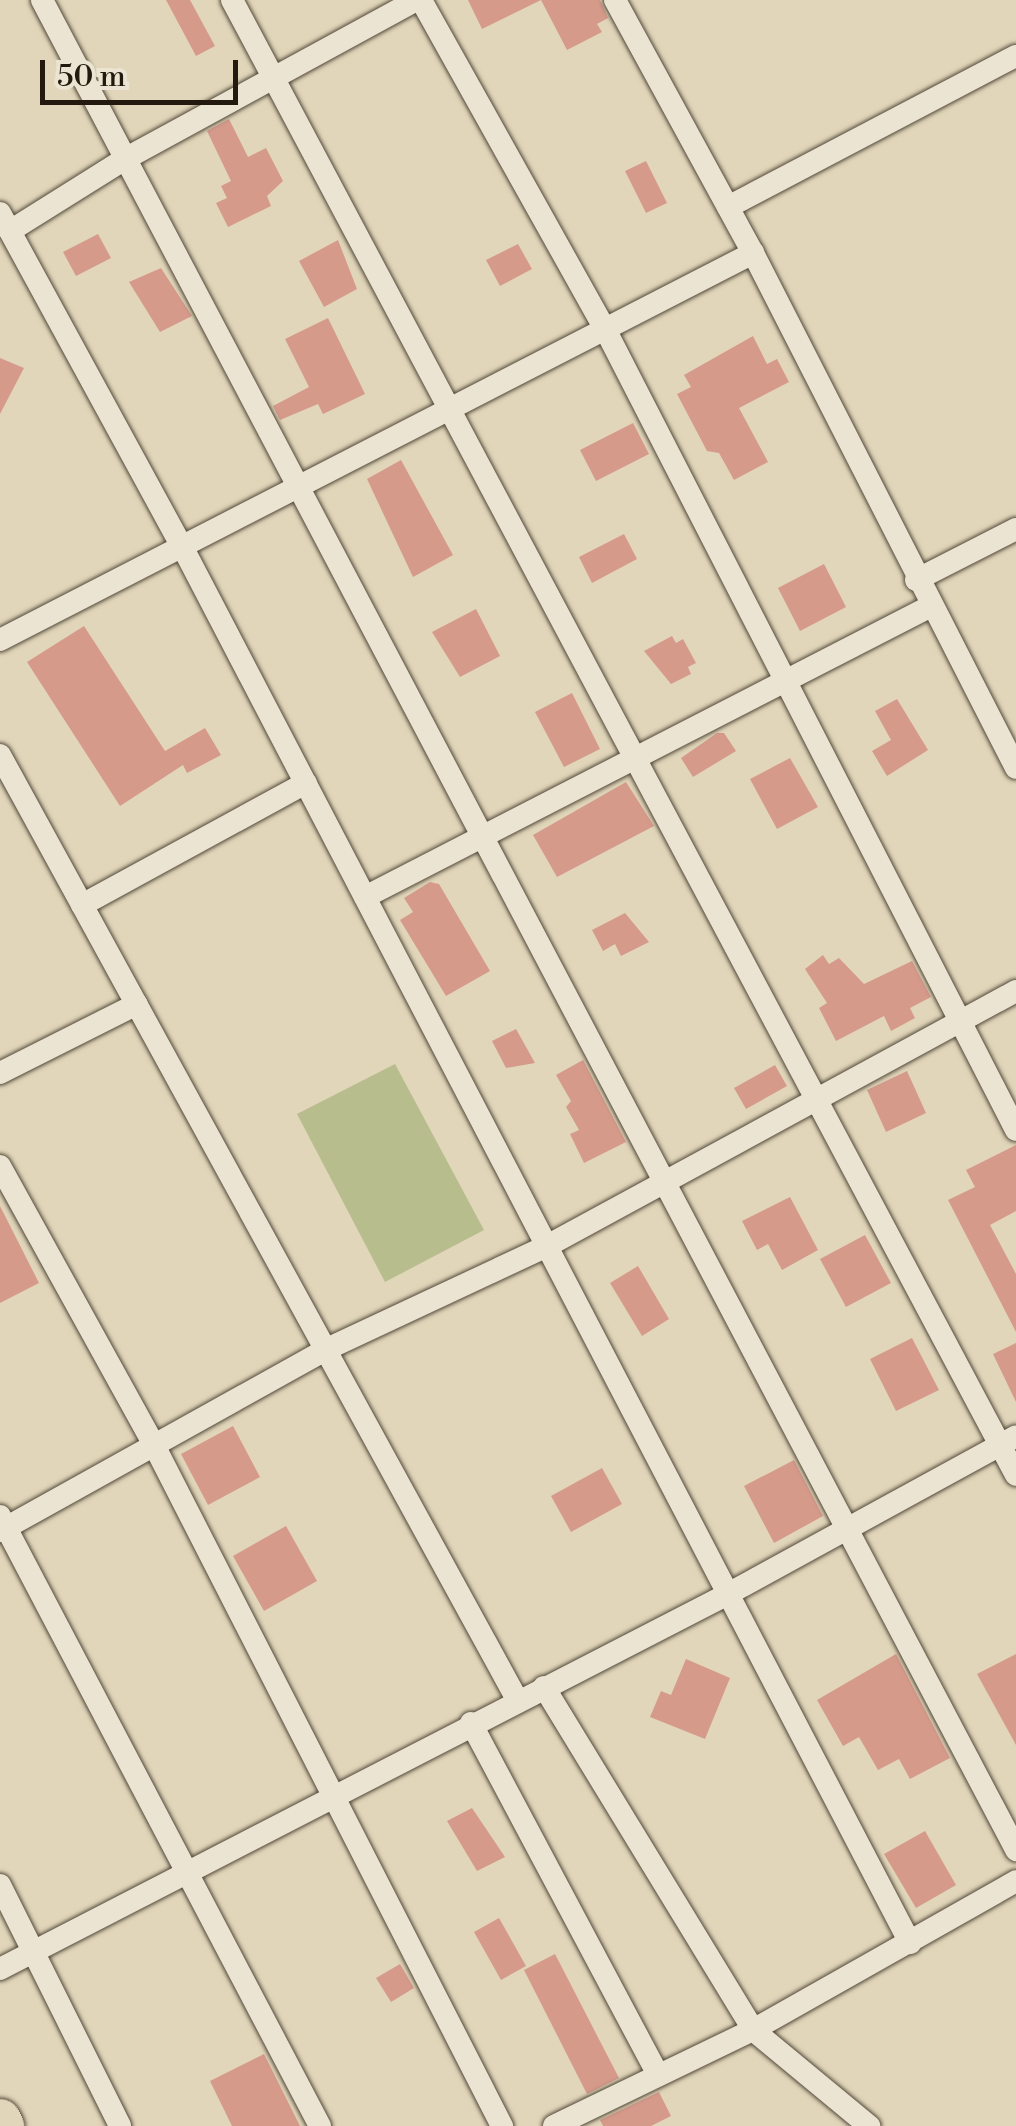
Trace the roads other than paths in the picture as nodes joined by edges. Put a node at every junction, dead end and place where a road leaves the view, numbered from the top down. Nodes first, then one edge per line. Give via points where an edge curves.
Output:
1 (42, 0) edge
2 (232, 0) edge
3 (419, 0) edge
4 (615, 0) edge
5 (1016, 56) edge
6 (272, 79) junction
7 (122, 160) junction
8 (728, 207) junction
9 (5, 222) edge
10 (753, 253) junction
11 (605, 329) junction
12 (453, 407) junction
13 (300, 484) junction
14 (1016, 528) edge
15 (184, 550) junction
16 (916, 580) junction
17 (930, 607) junction
18 (0, 640) edge
19 (786, 681) junction
20 (0, 755) edge
21 (637, 756) junction
22 (1016, 768) edge
23 (306, 783) junction
24 (483, 832) junction
25 (365, 897) junction
26 (82, 905) junction
27 (1016, 991) edge
28 (137, 1004) junction
29 (960, 1021) junction
30 (0, 1074) edge
31 (816, 1096) junction
32 (1016, 1130) edge
33 (0, 1166) edge
34 (663, 1177) junction
35 (546, 1246) junction
36 (327, 1350) junction
37 (1008, 1440) edge
38 (155, 1446) junction
39 (1016, 1475) edge
40 (2, 1524) edge
41 (846, 1525) junction
42 (728, 1594) junction
43 (544, 1687) junction
44 (518, 1701) junction
45 (471, 1724) junction
46 (334, 1796) junction
47 (1016, 1850) edge
48 (187, 1873) junction
49 (1016, 1882) edge
50 (0, 1885) edge
51 (910, 1943) junction
52 (33, 1951) junction
53 (0, 1968) edge
54 (753, 2030) junction
55 (658, 2074) junction
56 (120, 2126) edge
57 (320, 2126) edge
58 (502, 2126) edge
59 (554, 2126) edge
60 (870, 2126) edge

1 - 7 street
2 - 6 street
3 - 6 street
3 - 11 street
4 - 8 street
5 - 8 street
6 - 7 street
6 - 12 street
7 - 9 street
7 - 13 street
8 - 10 street
9 - 15 street
10 - 11 street
10 - 16 street
11 - 12 street
11 - 19 street
12 - 13 street
12 - 21 street
13 - 15 street
13 - 24 street
14 - 16 street
15 - 18 street
15 - 23 street
16 - 17 street
17 - 19 street
17 - 22 street
19 - 21 street
19 - 29 street
20 - 26 street
21 - 24 street
21 - 31 street
23 - 25 street
23 - 26 street
24 - 25 street
24 - 34 street
25 - 35 street
26 - 28 street
27 - 29 street
28 - 30 street
28 - 36 street
29 - 31 street
29 - 32 street
31 - 34 street
31 - 37 street
33 - 38 street
34 - 35 street
34 - 41 street
35 - 36 street
35 - 42 street
36 - 38 street
36 - 44 street
37 - 39 street
37 - 41 street
38 - 40 street
38 - 46 street
40 - 48 street
41 - 42 street
41 - 47 street
42 - 43 street
42 - 51 street
43 - 44 street
43 - 54 street
44 - 45 street
45 - 46 street
45 - 55 street
46 - 48 street
46 - 58 street
48 - 52 street
48 - 57 street
49 - 51 street
50 - 52 street
51 - 54 street
52 - 53 street
52 - 56 street
54 - 55 street
54 - 60 street
55 - 59 street

